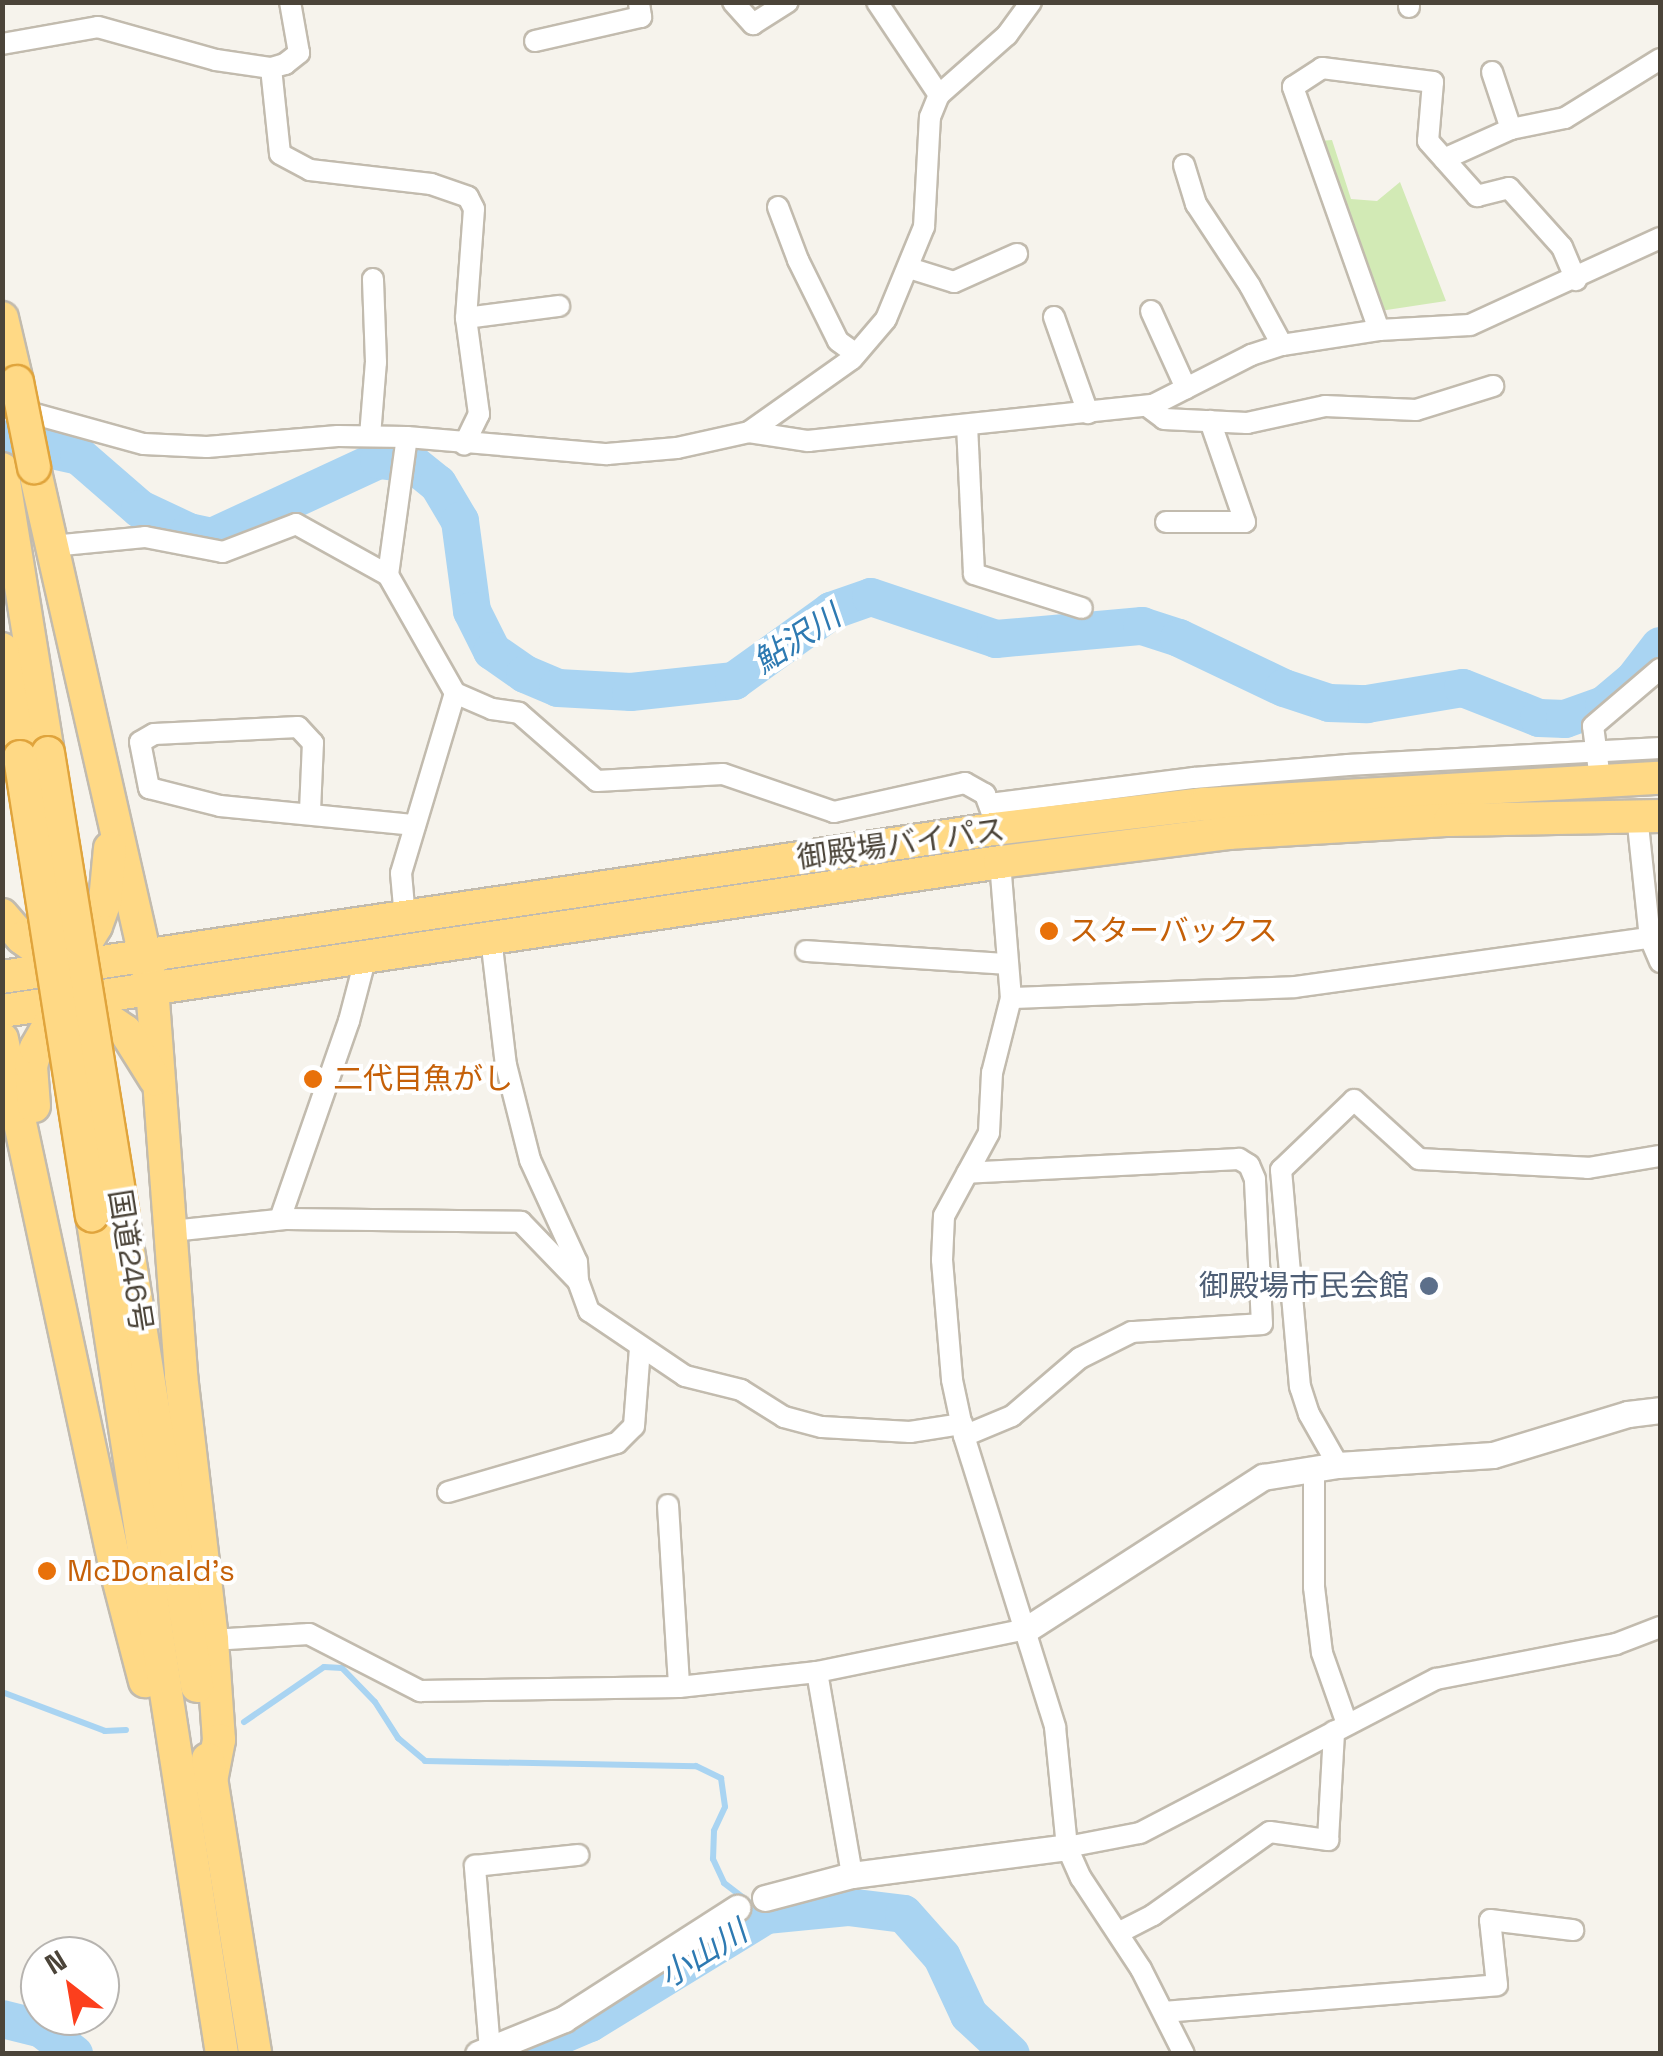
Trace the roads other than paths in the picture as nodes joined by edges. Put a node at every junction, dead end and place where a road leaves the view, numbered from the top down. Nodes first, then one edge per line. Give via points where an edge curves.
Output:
1 (290, 2) edge
2 (639, 2) edge
3 (733, 2) edge
4 (788, 2) edge
5 (877, 2) edge
6 (1031, 2) edge
7 (535, 41) dead end
8 (2, 44) edge
9 (1660, 59) edge
10 (271, 68) junction
11 (1492, 72) dead end
12 (938, 96) junction
13 (1512, 129) junction
14 (1444, 159) junction
15 (1184, 166) dead end
16 (778, 206) dead end
17 (1660, 238) edge
18 (1017, 254) dead end
19 (909, 268) junction
20 (372, 280) dead end
21 (1576, 280) junction
22 (559, 306) dead end
23 (1151, 310) dead end
24 (1054, 317) dead end
25 (2, 318) edge
26 (466, 318) junction
27 (1379, 330) junction
28 (1282, 345) junction
29 (856, 354) junction
30 (1494, 386) dead end
31 (1186, 388) junction
32 (10, 394) edge
33 (1148, 406) junction
34 (1088, 414) junction
35 (1210, 421) junction
36 (967, 425) junction
37 (749, 432) junction
38 (370, 436) junction
39 (407, 442) junction
40 (464, 445) junction
41 (18, 468) edge
42 (1166, 522) dead end
43 (52, 546) junction
44 (388, 576) junction
45 (1082, 608) dead end
46 (2, 649) edge
47 (1660, 669) edge
48 (82, 686) junction
49 (455, 693) junction
50 (1660, 748) edge
51 (34, 755) junction
52 (1599, 764) junction
53 (1660, 778) edge
54 (310, 812) junction
55 (1649, 816) edge
56 (415, 825) junction
57 (995, 832) junction
58 (2, 914) edge
59 (405, 918) junction
60 (490, 938) junction
61 (1650, 938) junction
62 (806, 951) dead end
63 (366, 956) junction
64 (1660, 962) edge
65 (1007, 964) junction
66 (137, 973) junction
67 (70, 983) junction
68 (11, 992) edge
69 (1011, 998) junction
70 (2, 1039) edge
71 (162, 1105) junction
72 (1660, 1156) edge
73 (966, 1173) junction
74 (280, 1220) junction
75 (172, 1231) junction
76 (578, 1281) junction
77 (55, 1284) junction
78 (640, 1348) junction
79 (1660, 1410) edge
80 (963, 1430) junction
81 (1326, 1467) junction
82 (448, 1492) dead end
83 (668, 1504) dead end
84 (1660, 1627) edge
85 (1028, 1629) junction
86 (212, 1640) junction
87 (818, 1672) junction
88 (679, 1687) junction
89 (1340, 1728) junction
90 (196, 1785) junction
91 (1067, 1847) junction
92 (578, 1855) dead end
93 (852, 1875) junction
94 (766, 1898) joint
95 (736, 1908) joint
96 (1573, 1930) dead end
97 (1120, 1932) junction
98 (1164, 2012) junction
99 (484, 2052) edge
100 (222, 2054) edge
101 (255, 2054) edge
102 (1184, 2054) edge

1 - 10 street via 299,53
2 - 7 street via 640,18
3 - 4 street via 753,24
5 - 12 street
6 - 12 street via 1007,35
8 - 10 street via 98,27
9 - 13 street via 1565,118
10 - 26 street via 280,154 310,170 432,184 468,196 474,209
11 - 13 street
12 - 19 street via 930,117 924,227
13 - 14 street
14 - 21 street via 1476,196 1510,188 1562,247
14 - 27 street via 1428,141 1432,82 1322,68 1294,87
15 - 28 street via 1196,204
16 - 29 street via 838,341
17 - 21 street
18 - 19 street via 954,282
19 - 29 street via 886,319
20 - 38 street via 376,362
21 - 27 street via 1470,325
22 - 26 street
23 - 31 street
24 - 34 street
25 - 32 highway
26 - 40 street via 479,414
27 - 28 street
28 - 31 street
29 - 37 street
30 - 35 street via 1416,410 1325,406 1247,423
31 - 33 street
32 - 38 street via 144,444 243,446
32 - 41 highway, bridge
33 - 34 street
33 - 35 street via 1164,419
34 - 36 street
35 - 42 street via 1245,522
36 - 37 street via 808,441
36 - 45 street via 974,574
37 - 40 street via 607,454
38 - 39 street
39 - 40 street
39 - 44 street
41 - 43 highway
41 - 51 highway, 国道246号
43 - 44 street via 145,537 223,552 296,524
43 - 48 highway
44 - 49 street
46 - 51 highway, 国道246号
47 - 52 street via 1593,726
48 - 66 highway
48 - 67 highway via 111,860 96,926
49 - 56 street
49 - 57 street via 520,712 598,781 724,774 834,812 965,784 985,794
50 - 52 street
51 - 90 highway, 国道246号, bridge
52 - 53 highway, 御殿場バイパス
52 - 57 highway, 御殿場バイパス
54 - 54 street via 220,806 150,788 140,742 154,734 298,727 314,743
54 - 56 street
55 - 57 highway, 御殿場バイパス via 1228,834
55 - 61 street
56 - 59 street via 402,873
57 - 59 highway, 御殿場バイパス
57 - 60 highway, 御殿場バイパス
57 - 65 street
58 - 67 highway
59 - 66 highway, 御殿場バイパス
60 - 63 highway, 御殿場バイパス
60 - 76 street via 506,1065 530,1160 577,1262
61 - 64 street
61 - 69 street via 1295,987
62 - 65 street
63 - 66 highway, 御殿場バイパス
63 - 74 street
65 - 69 street
66 - 67 highway
66 - 71 highway
67 - 68 highway
67 - 71 highway via 140,1049
67 - 77 highway via 31,1066
69 - 73 street via 992,1073 989,1133
70 - 77 highway
71 - 75 highway
72 - 81 street via 1588,1168 1419,1159 1354,1100 1281,1170 1300,1387
73 - 80 street via 944,1216 942,1260
73 - 80 street via 1239,1159 1255,1179 1262,1324 1132,1332 1080,1358 1012,1416
74 - 75 street
74 - 76 street via 521,1222
75 - 86 highway
76 - 78 street via 590,1311
77 - 90 highway via 116,1570 168,1767
78 - 80 street via 686,1376 742,1390 784,1417 822,1427
78 - 82 street via 634,1426 617,1443
79 - 81 street via 1493,1455
80 - 85 street
81 - 85 street via 1264,1476
81 - 89 street via 1314,1588
83 - 88 street
84 - 89 street via 1616,1644 1436,1680
85 - 87 street
85 - 91 street via 1055,1727
86 - 88 street via 309,1634 420,1690
86 - 90 highway via 219,1740
87 - 88 street
87 - 93 street
89 - 91 street via 1140,1833
89 - 97 street via 1328,1840 1270,1832
90 - 100 highway, 国道246号
90 - 101 highway, 国道246号
91 - 93 street
91 - 97 street
92 - 99 street via 474,1866
93 - 94 street
94 - 95 street
95 - 99 street via 564,2018
96 - 98 street via 1490,1920 1497,1985
97 - 98 street
98 - 102 street

